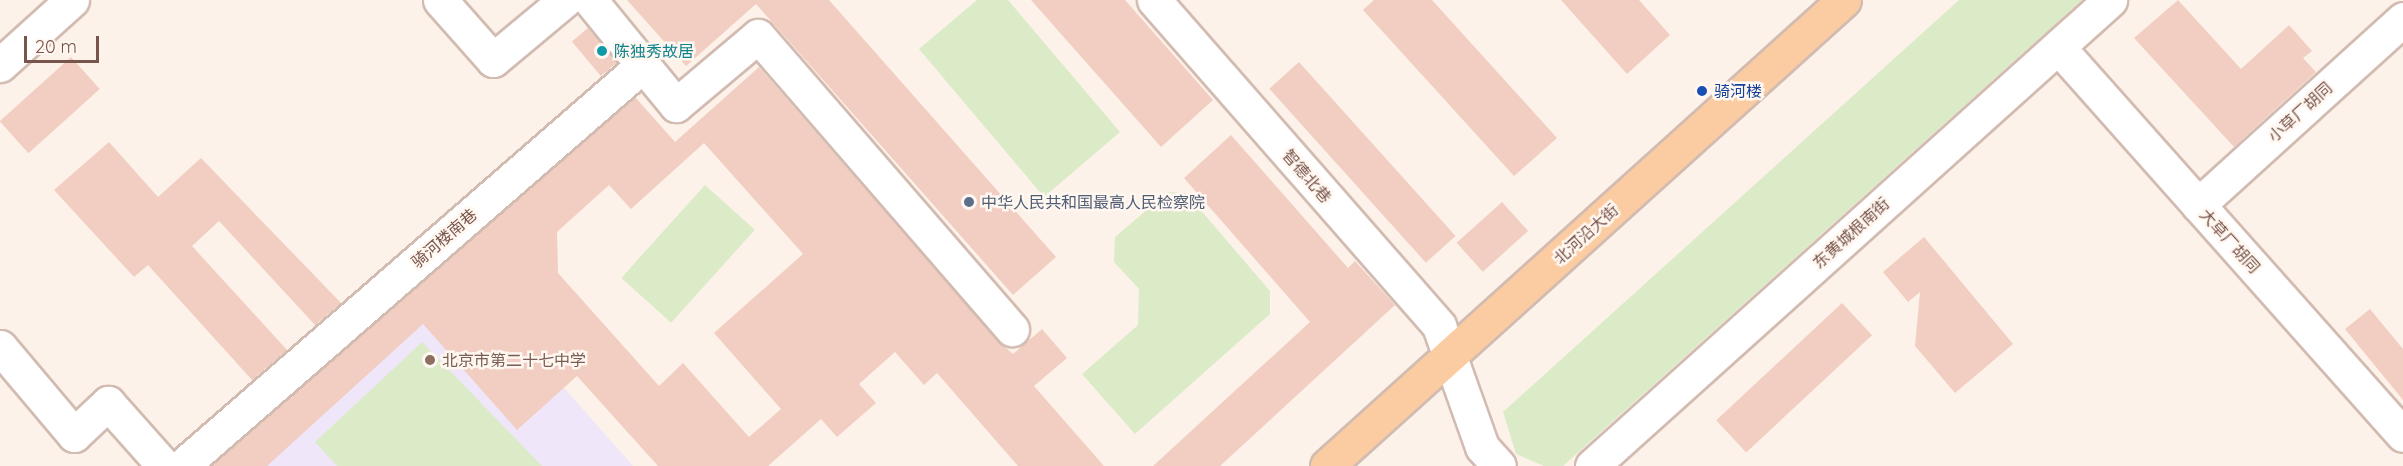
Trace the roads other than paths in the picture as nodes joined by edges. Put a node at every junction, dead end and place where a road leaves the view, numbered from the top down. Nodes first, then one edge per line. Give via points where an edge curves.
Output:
1 (72, 0) edge
2 (440, 0) edge
3 (565, 0) edge
4 (590, 0) edge
5 (1154, 0) edge
6 (1844, 0) edge
7 (2110, 0) edge
8 (2403, 19) edge
9 (2058, 47) junction
10 (0, 65) edge
11 (643, 65) junction
12 (2198, 205) junction
13 (1012, 329) dead end
14 (0, 347) edge
15 (1452, 357) junction
16 (2403, 435) edge
17 (164, 466) edge
18 (182, 466) edge
19 (1327, 466) edge
20 (1499, 466) edge
21 (1592, 466) edge

1 - 10 street
2 - 3 street via 493,60
4 - 11 street
5 - 15 street, 智德北巷 via 1439,326
6 - 15 main road, 北河沿大街
7 - 9 street, 东黄城根南街
8 - 12 street, 小草厂胡同
9 - 12 street, 大草厂胡同
9 - 21 street, 东黄城根南街
11 - 13 street via 676,105 758,36
11 - 18 street, 骑河楼南巷
12 - 16 street, 大草厂胡同
14 - 17 street via 74,435 108,403
15 - 19 main road, 北河沿大街
15 - 20 street, 智德北巷 via 1482,447

